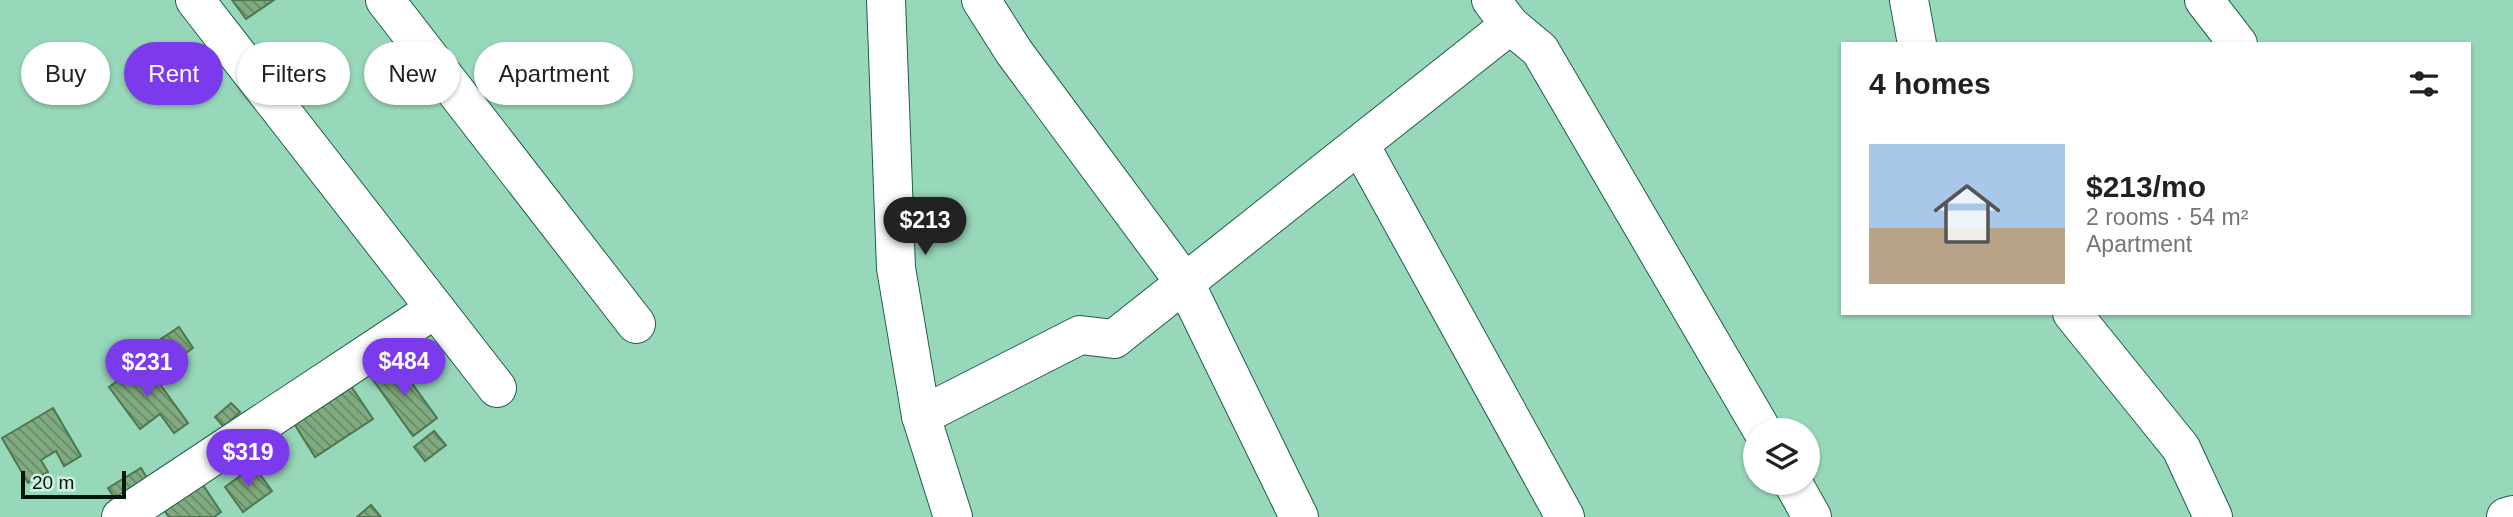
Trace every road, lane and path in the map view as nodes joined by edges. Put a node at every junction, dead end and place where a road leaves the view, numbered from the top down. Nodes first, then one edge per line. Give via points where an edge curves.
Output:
1 (195, 0) edge
2 (385, 0) edge
3 (886, 0) edge
4 (981, 0) edge
5 (1910, 0) edge
6 (2204, 0) edge
7 (1501, 13) edge
8 (1917, 42) edge
9 (2236, 42) edge
10 (1360, 145) junction
11 (1185, 284) junction
12 (435, 309) junction
13 (2074, 315) edge
14 (636, 324) dead end
15 (497, 388) dead end
16 (921, 416) junction
17 (1755, 418) edge
18 (1800, 495) edge
19 (2513, 515) edge
20 (121, 517) edge
21 (953, 517) edge
22 (1299, 517) edge
23 (1565, 517) edge
24 (1812, 517) edge
25 (2214, 517) edge
26 (2506, 517) edge

1 - 12 main road
2 - 14 main road
3 - 16 main road via 895,268
4 - 11 main road via 1014,52
5 - 8 main road
6 - 9 main road
7 - 10 main road
7 - 17 main road via 1540,50
10 - 11 main road
10 - 23 main road
11 - 16 main road via 1114,339 1080,335
11 - 22 main road
12 - 15 main road
12 - 20 main road
13 - 25 main road via 2181,447
16 - 21 main road
18 - 24 main road
19 - 26 main road

